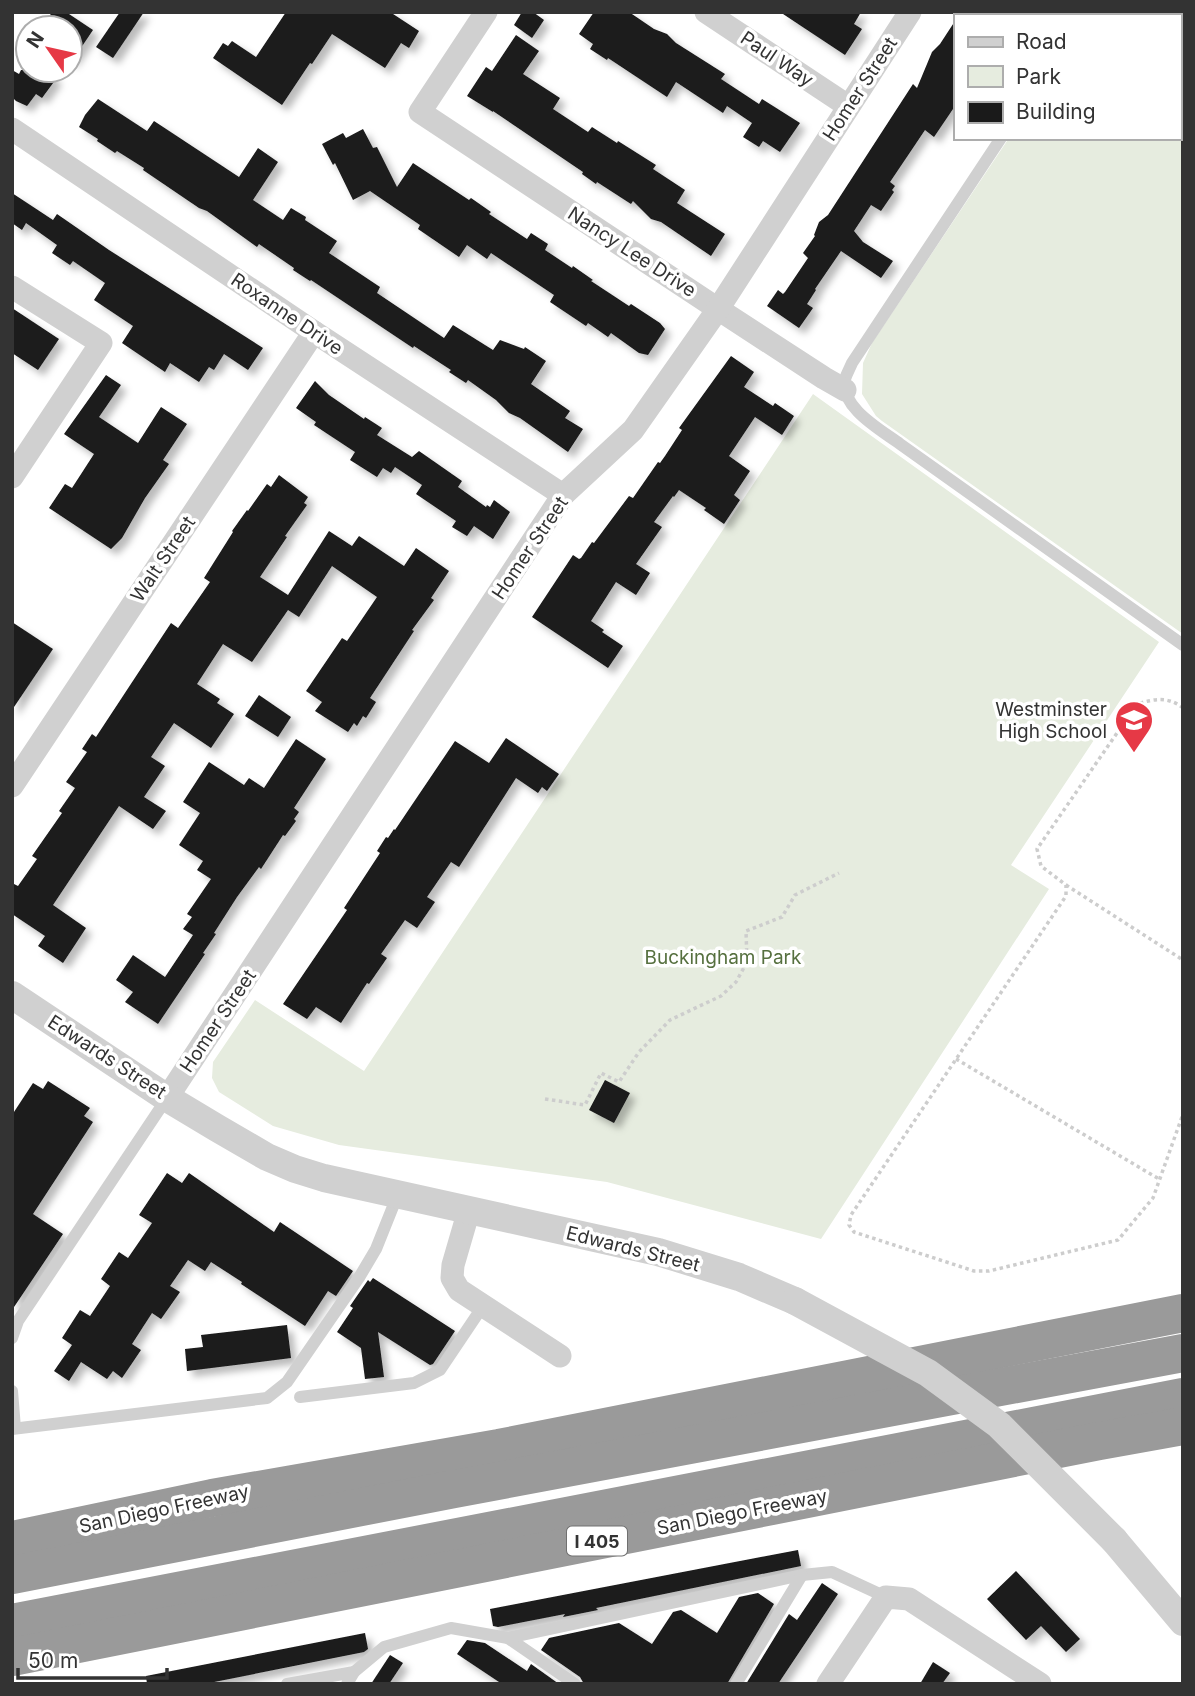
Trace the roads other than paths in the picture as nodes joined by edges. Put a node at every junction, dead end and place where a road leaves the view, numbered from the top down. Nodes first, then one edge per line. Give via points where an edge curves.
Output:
1 (706, 12) edge
2 (910, 12) edge
3 (474, 16) edge
4 (848, 106) junction
5 (12, 129) edge
6 (1000, 140) edge
7 (12, 287) edge
8 (718, 309) junction
9 (314, 332) junction
10 (845, 390) junction
11 (12, 477) edge
12 (563, 495) junction
13 (1183, 645) edge
14 (12, 786) edge
15 (14, 1001) edge
16 (167, 1098) junction
17 (398, 1194) junction
18 (469, 1210) junction
19 (483, 1306) junction
20 (1183, 1313) edge
21 (12, 1338) edge
22 (1183, 1353) edge
23 (559, 1356) dead end
24 (12, 1391) edge
25 (1183, 1396) edge
26 (300, 1397) dead end
27 (1183, 1426) edge
28 (14, 1428) edge
29 (12, 1540) edge
30 (12, 1575) edge
31 (803, 1575) junction
32 (886, 1597) junction
33 (1183, 1622) edge
34 (12, 1623) edge
35 (508, 1638) junction
36 (12, 1657) edge
37 (354, 1672) junction
38 (287, 1684) edge
39 (346, 1684) edge
40 (575, 1684) edge
41 (736, 1684) edge
42 (828, 1684) edge
43 (1040, 1684) edge

1 - 4 street, Paul Way
2 - 4 street, Homer Street
3 - 8 street, Nancy Lee Drive via 420,112
4 - 8 street, Homer Street
5 - 9 street, Roxanne Drive
6 - 10 lane via 852,363
7 - 11 street via 101,342
8 - 10 street, Nancy Lee Drive
8 - 12 street, Homer Street via 634,430
9 - 12 street, Roxanne Drive
9 - 14 street, Walt Street
10 - 13 lane via 858,412 900,444
12 - 16 street, Homer Street
15 - 16 street, Edwards Street
16 - 17 street, Edwards Street via 295,1169
16 - 21 lane via 18,1321
17 - 18 street, Edwards Street
17 - 28 lane via 360,1276 287,1382 267,1398
18 - 19 street via 452,1278 459,1290
18 - 33 street, Edwards Street, bridge via 658,1252 740,1277 795,1301 928,1373 999,1425 1114,1540
19 - 23 street
19 - 26 lane via 440,1370 429,1377 414,1383
20 - 29 highway, San Diego Freeway via 499,1448 212,1497
22 - 30 highway
24 - 28 lane
25 - 34 highway
27 - 36 highway, San Diego Freeway / I 405
31 - 32 lane via 832,1572
31 - 35 lane
31 - 41 lane
32 - 42 street
32 - 43 street via 909,1599
35 - 37 lane via 451,1628 384,1647
35 - 40 lane
37 - 38 lane
37 - 39 lane

